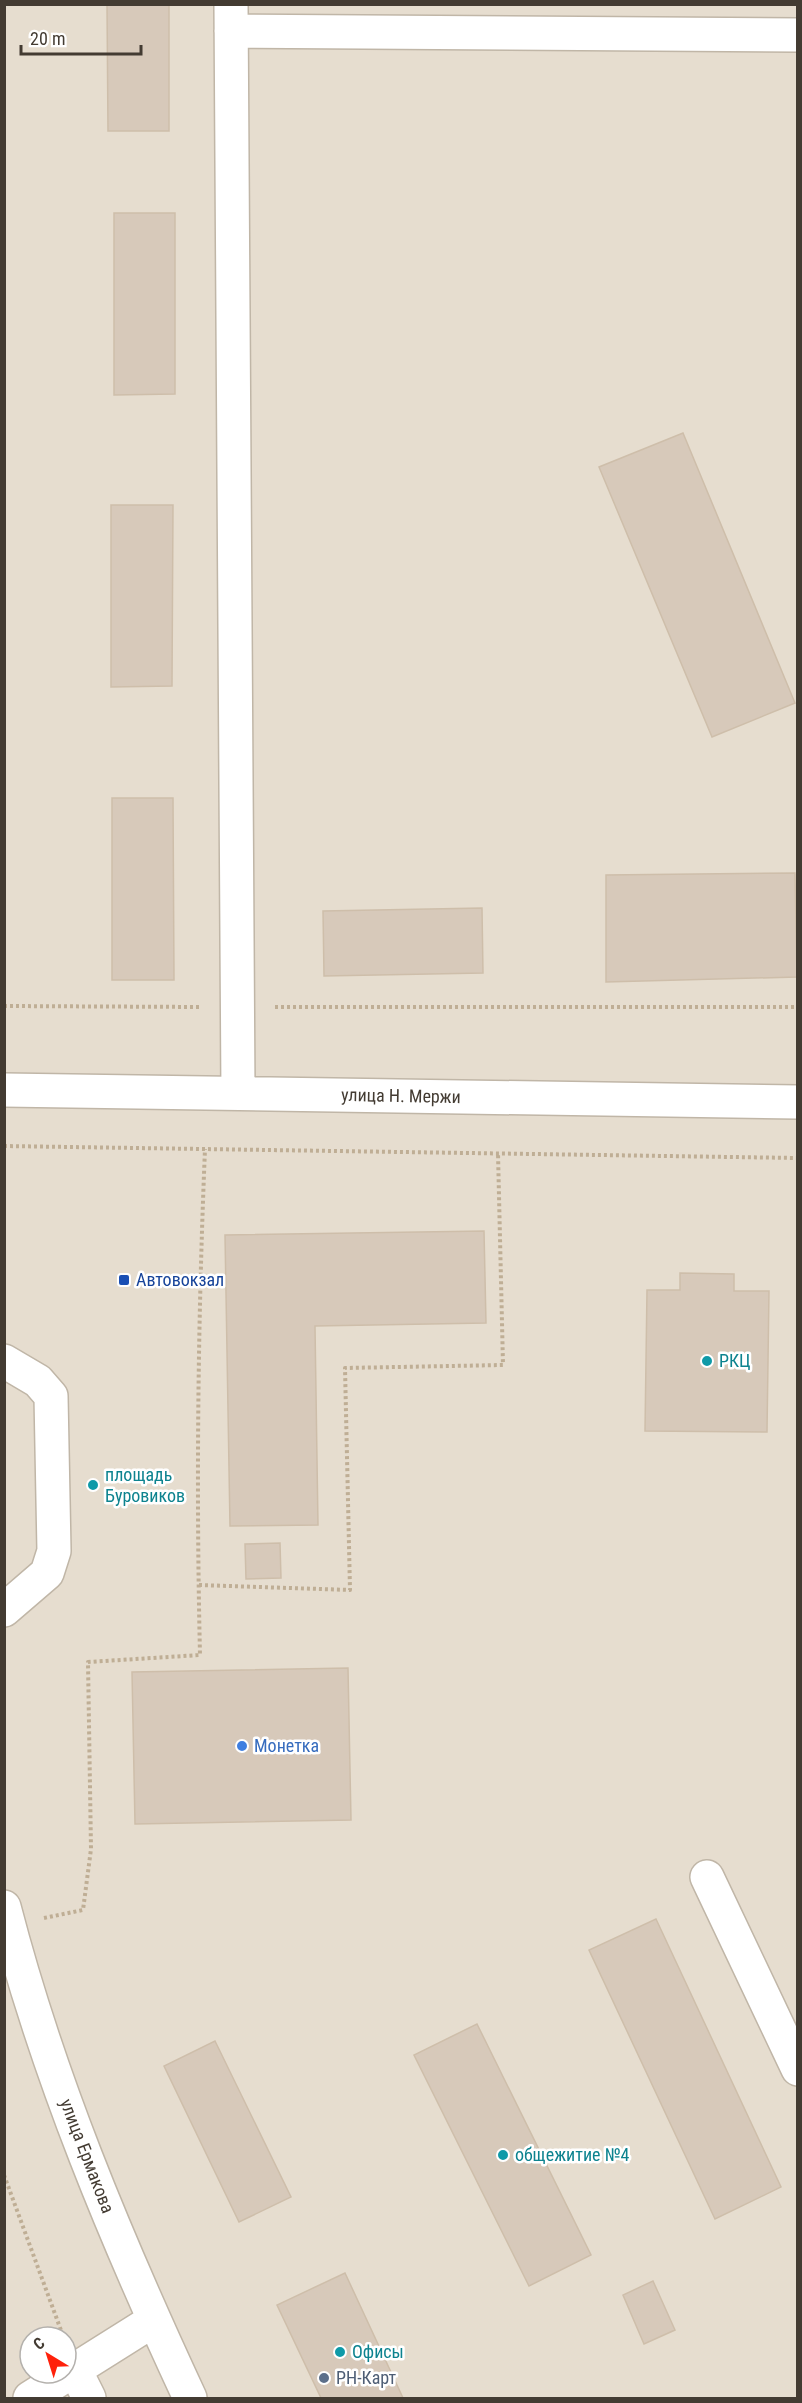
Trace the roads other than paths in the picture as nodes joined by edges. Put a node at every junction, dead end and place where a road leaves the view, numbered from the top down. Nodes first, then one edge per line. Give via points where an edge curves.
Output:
1 (231, 18) edge
2 (798, 35) edge
3 (4, 1090) edge
4 (238, 1093) junction
5 (798, 1102) edge
6 (7, 1362) edge
7 (4, 1610) edge
8 (707, 1877) dead end
9 (7, 1915) edge
10 (15, 1990) edge
11 (798, 2069) edge
12 (154, 2319) junction
13 (82, 2384) edge
14 (30, 2398) edge
15 (190, 2398) edge

1 - 2 street
1 - 4 street
3 - 4 street, улица Н. Мержи
4 - 5 street, улица Н. Мержи
6 - 7 street via 38,1381 51,1396 54,1551 47,1573
8 - 11 street
9 - 10 street, улица Ермакова
10 - 12 street, улица Ермакова via 55,2076
12 - 13 street
12 - 15 street, улица Ермакова
13 - 14 street

